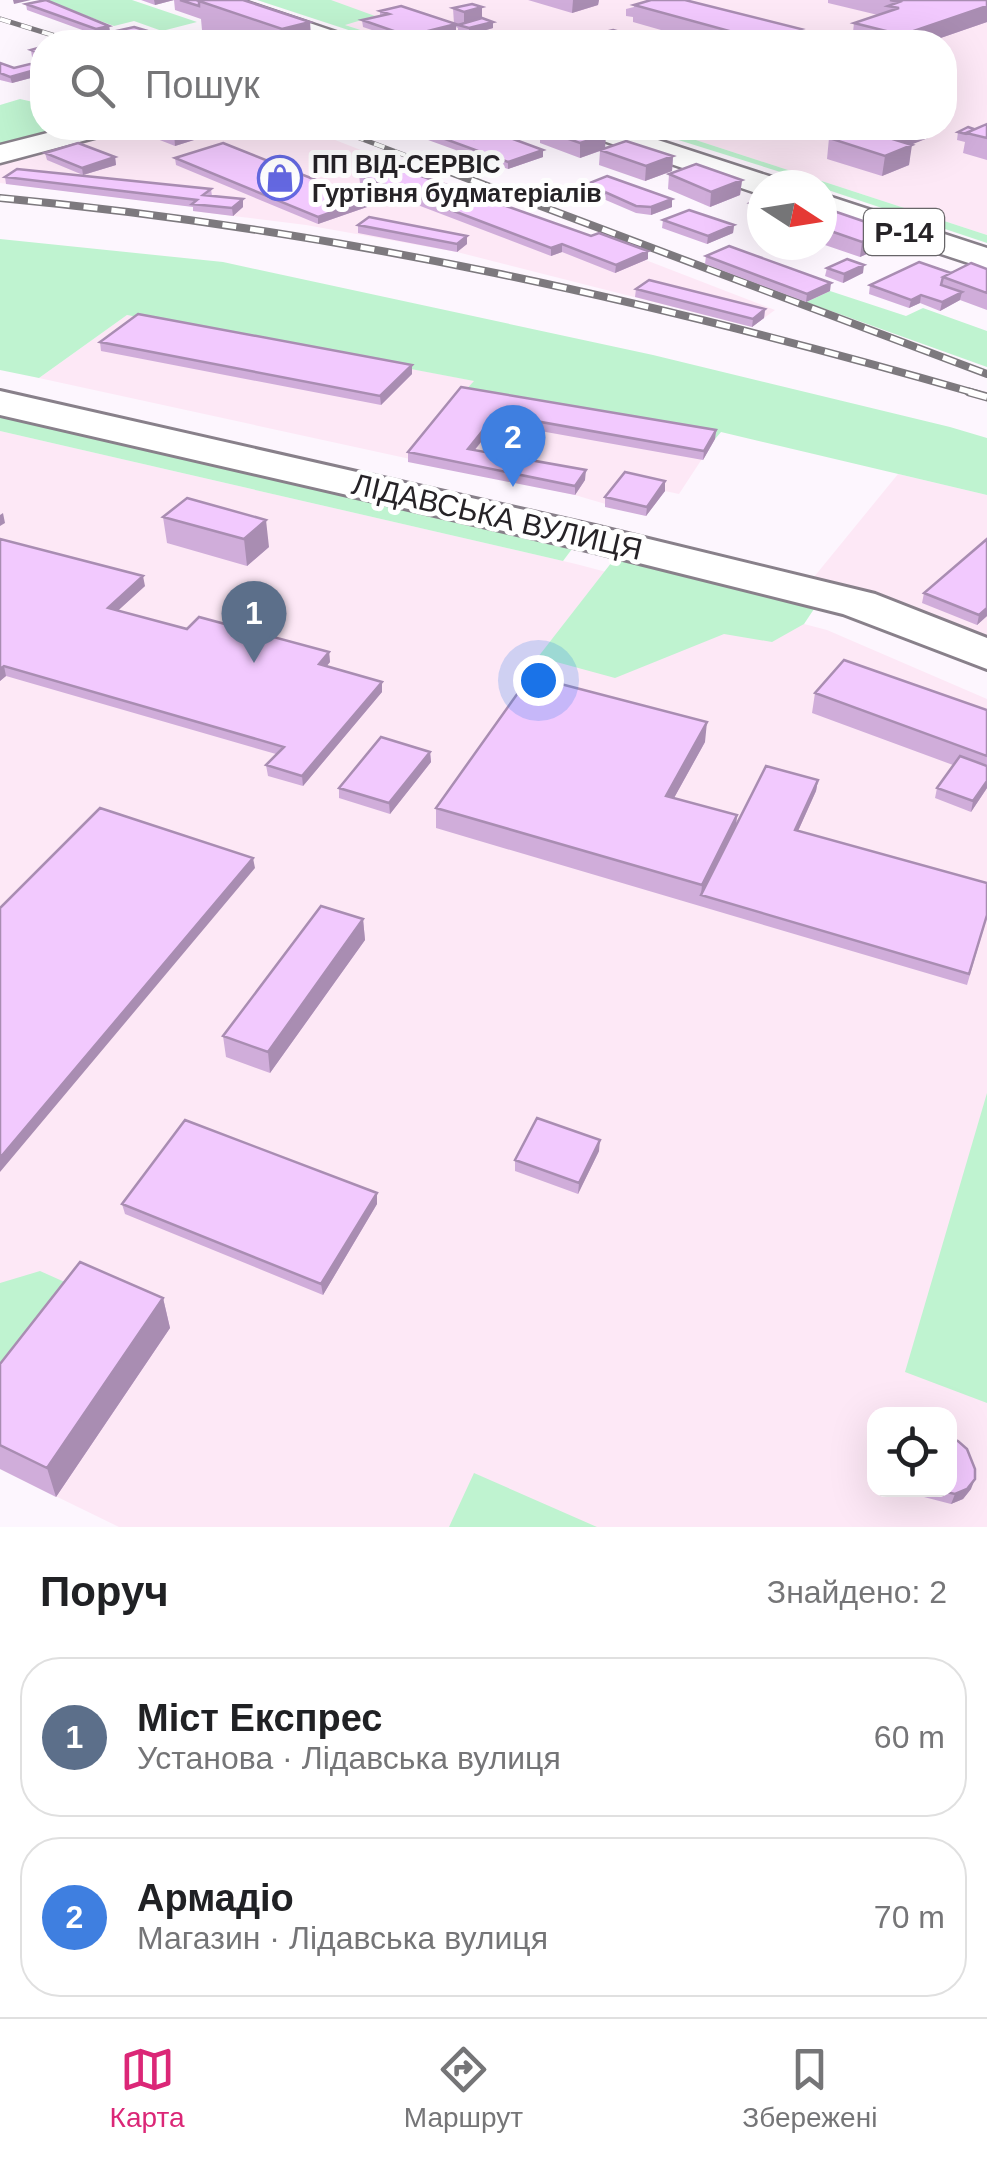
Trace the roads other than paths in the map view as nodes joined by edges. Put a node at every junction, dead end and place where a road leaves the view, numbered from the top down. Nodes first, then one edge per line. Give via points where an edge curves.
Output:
1 (217, 0) edge
2 (306, 30) edge
3 (53, 140) edge
4 (630, 140) edge
5 (0, 154) edge
6 (747, 179) edge
7 (837, 209) edge
8 (987, 260) edge
9 (0, 402) edge
10 (987, 655) edge

1 - 2 main road
3 - 5 main road
4 - 6 main road
7 - 8 main road, Р-14
9 - 10 street, ЛІДАВСЬКА ВУЛИЦЯ via 859,604

